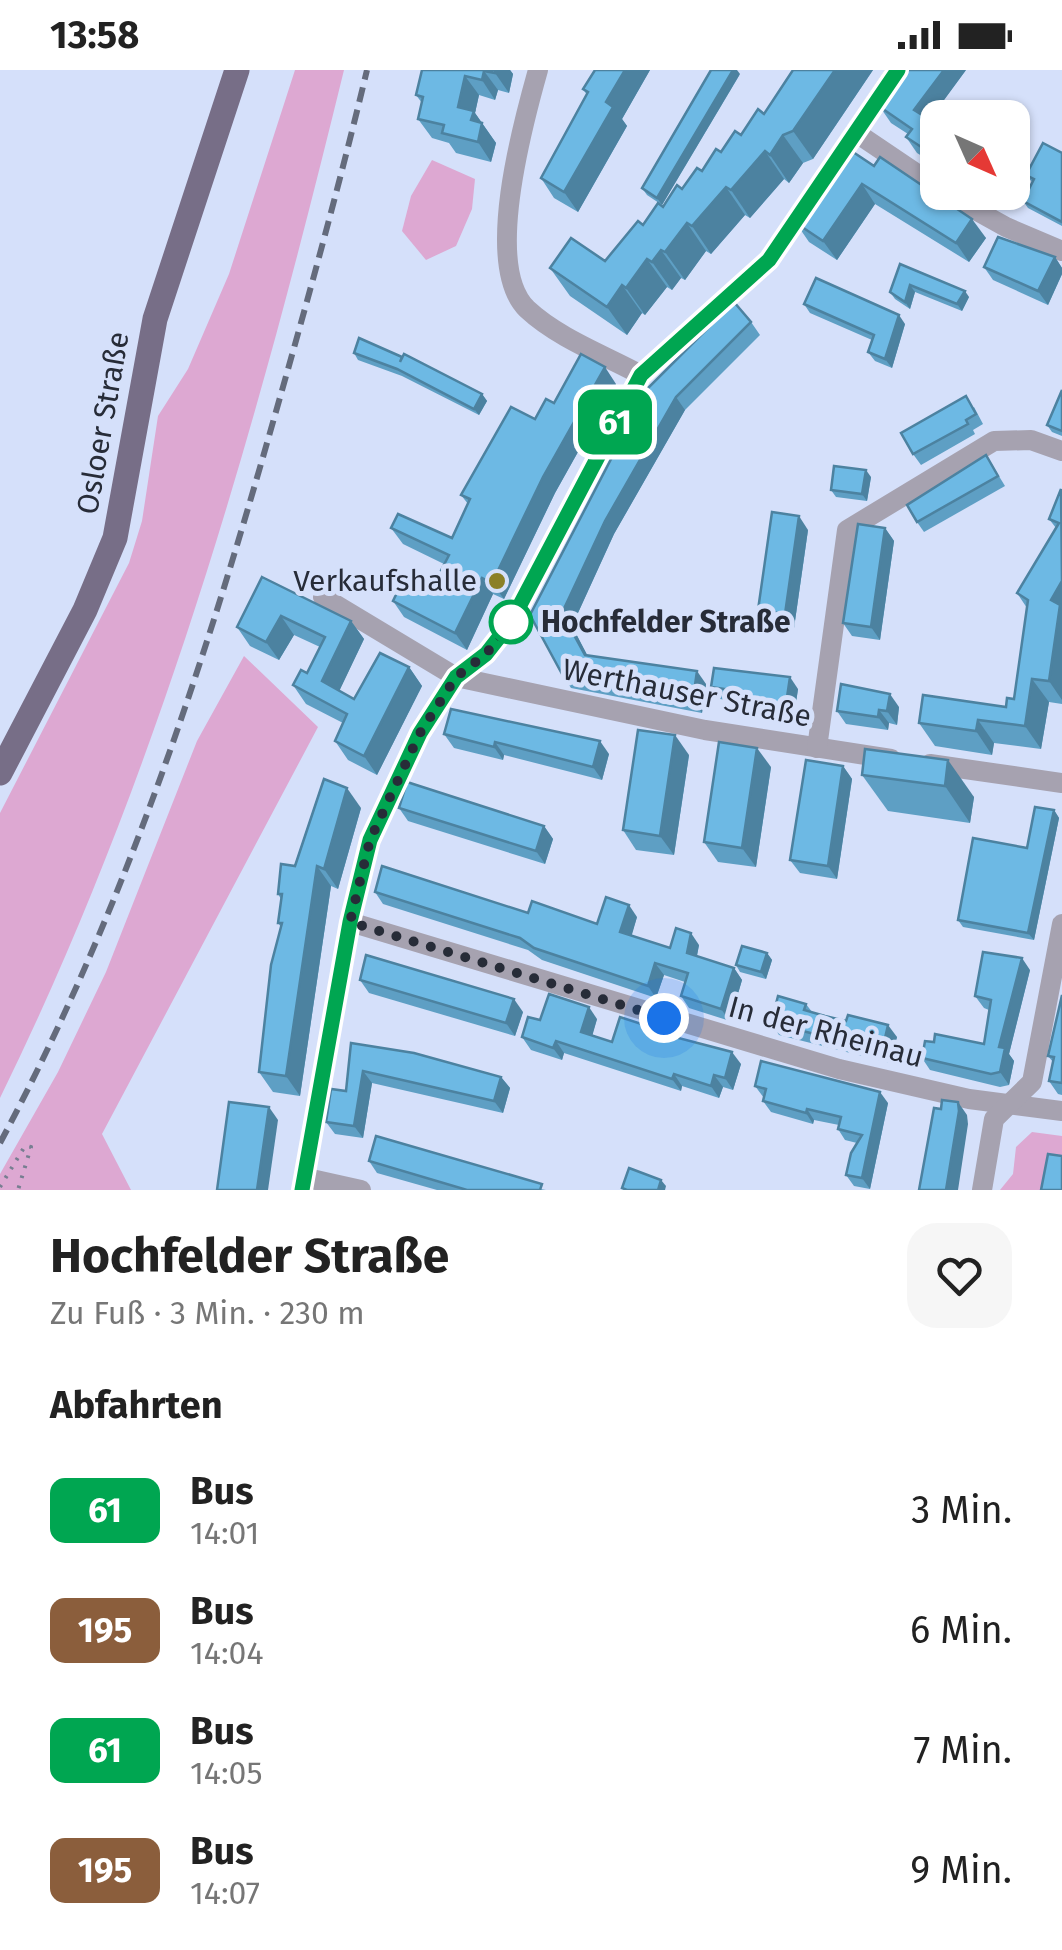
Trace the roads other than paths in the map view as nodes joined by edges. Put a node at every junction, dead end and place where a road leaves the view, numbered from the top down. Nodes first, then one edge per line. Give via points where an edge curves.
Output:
1 (237, 70) edge
2 (538, 70) edge
3 (898, 70) edge
4 (856, 132) junction
5 (920, 176) edge
6 (975, 210) edge
7 (1062, 251) edge
8 (641, 375) junction
9 (1062, 451) edge
10 (323, 596) dead end
11 (456, 677) junction
12 (817, 748) junction
13 (0, 773) edge
14 (1062, 783) edge
15 (350, 922) junction
16 (1062, 924) edge
17 (1013, 1104) junction
18 (1062, 1111) edge
19 (304, 1184) edge
20 (360, 1190) edge
21 (982, 1190) edge

1 - 13 main road, Osloer Straße via 161,300 115,538
2 - 8 street via 506,224 508,271 525,307
3 - 4 street
4 - 5 street
4 - 8 street via 769,260
6 - 7 street
8 - 11 street via 511,622
9 - 12 street via 1031,440 994,441 847,530
10 - 11 street, Werthauser Straße
11 - 12 street, Werthauser Straße
11 - 15 street via 420,733 370,840
12 - 14 street, Werthauser Straße
15 - 17 street, In der Rheinau via 839,1069
15 - 19 street
16 - 17 street via 1032,1082
17 - 18 street, In der Rheinau
17 - 21 street via 994,1118
19 - 20 street

